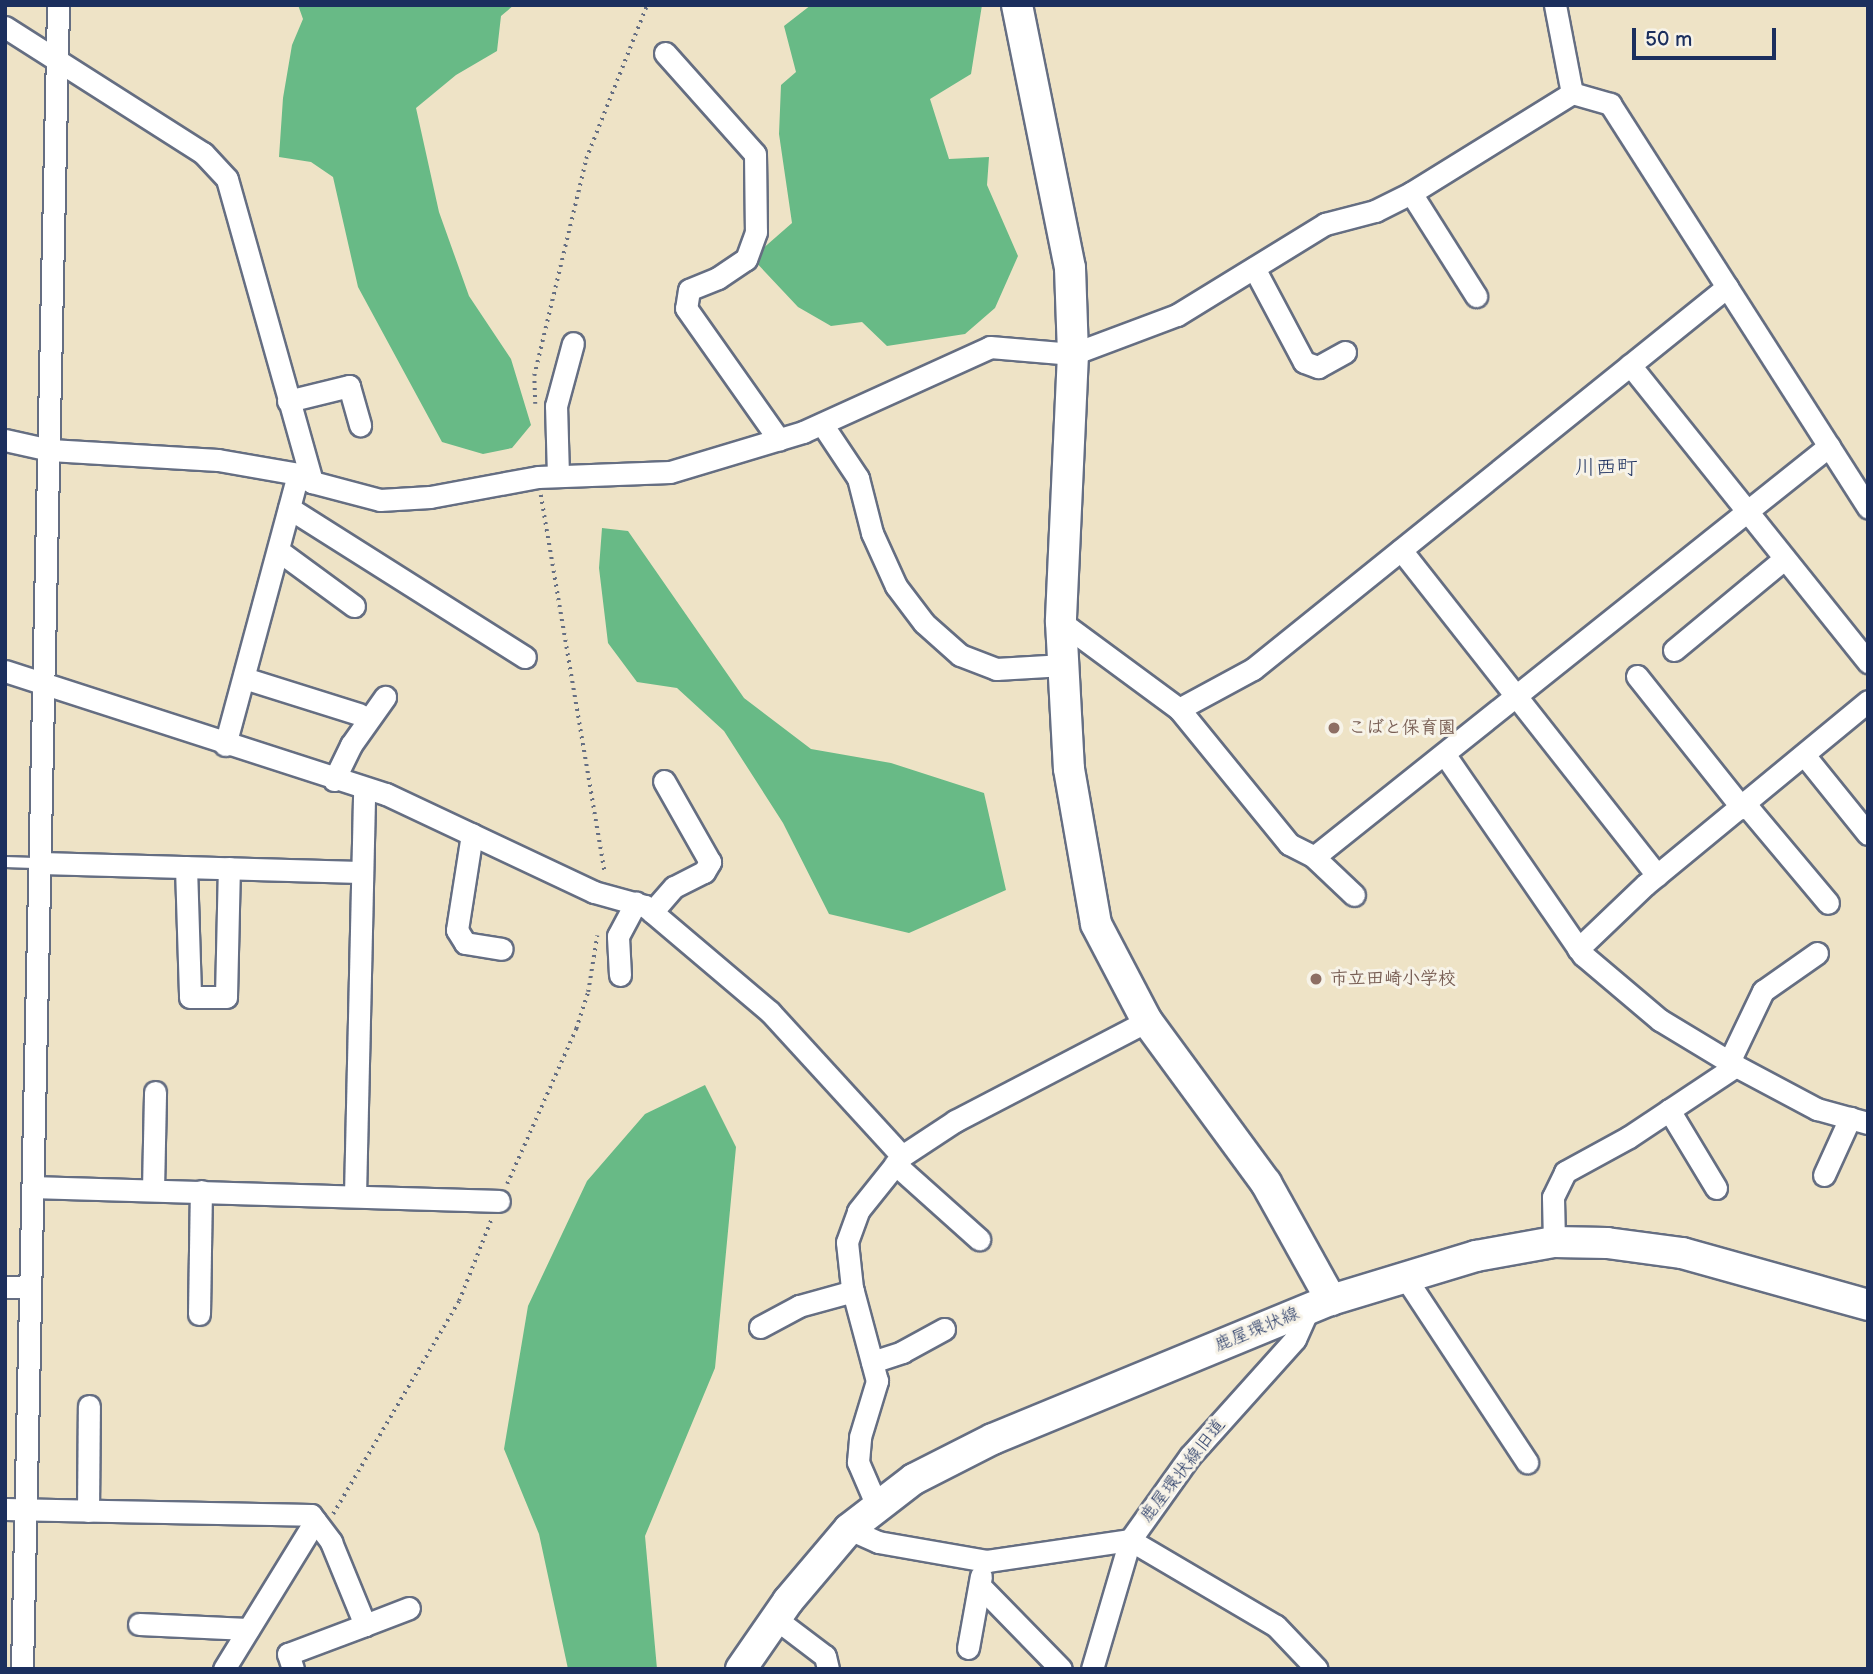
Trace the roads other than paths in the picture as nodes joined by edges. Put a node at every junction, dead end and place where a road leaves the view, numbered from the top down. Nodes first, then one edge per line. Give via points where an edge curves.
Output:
1 (58, 5) edge
2 (1017, 5) edge
3 (1555, 5) edge
4 (5, 27) edge
5 (665, 53) dead end
6 (58, 58) junction
7 (1572, 93) junction
8 (1411, 193) junction
9 (1254, 268) junction
10 (1727, 287) junction
11 (1476, 296) dead end
12 (573, 343) dead end
13 (1345, 352) dead end
14 (1073, 354) junction
15 (1630, 365) junction
16 (288, 401) junction
17 (822, 424) junction
18 (360, 425) dead end
19 (5, 440) edge
20 (779, 440) junction
21 (1829, 446) junction
22 (50, 450) junction
23 (548, 477) junction
24 (305, 478) junction
25 (289, 508) junction
26 (1868, 508) edge
27 (1746, 512) junction
28 (1401, 550) junction
29 (279, 551) junction
30 (1784, 559) junction
31 (354, 606) dead end
32 (1062, 622) junction
33 (1674, 650) dead end
34 (525, 657) dead end
35 (1868, 662) edge
36 (1064, 665) junction
37 (5, 671) edge
38 (1637, 676) dead end
39 (244, 678) junction
40 (44, 687) junction
41 (385, 697) dead end
42 (1517, 697) junction
43 (1868, 701) edge
44 (1179, 709) junction
45 (359, 714) dead end
46 (226, 745) junction
47 (1445, 755) junction
48 (1805, 756) junction
49 (334, 780) junction
50 (664, 781) dead end
51 (363, 789) junction
52 (1744, 806) junction
53 (472, 834) junction
54 (1868, 835) edge
55 (1314, 857) junction
56 (5, 862) edge
57 (41, 863) junction
58 (186, 867) junction
59 (229, 868) junction
60 (360, 872) junction
61 (1657, 875) junction
62 (1826, 892) dead end
63 (1354, 895) dead end
64 (644, 907) junction
65 (502, 949) dead end
66 (1578, 949) junction
67 (1817, 953) dead end
68 (620, 975) dead end
69 (1147, 1021) junction
70 (1732, 1064) junction
71 (155, 1092) dead end
72 (1669, 1110) junction
73 (1859, 1120) edge
74 (898, 1160) junction
75 (1824, 1175) dead end
76 (33, 1187) junction
77 (1716, 1188) dead end
78 (153, 1190) junction
79 (201, 1191) junction
80 (355, 1195) junction
81 (499, 1201) road end
82 (979, 1239) dead end
83 (1554, 1242) junction
84 (1405, 1277) junction
85 (5, 1287) edge
86 (30, 1287) junction
87 (853, 1291) junction
88 (1320, 1304) junction
89 (1868, 1305) edge
90 (199, 1314) dead end
91 (760, 1327) dead end
92 (944, 1329) dead end
93 (872, 1362) junction
94 (89, 1406) dead end
95 (1527, 1462) dead end
96 (877, 1506) junction
97 (15, 1510) edge
98 (88, 1511) junction
99 (319, 1526) junction
100 (849, 1529) junction
101 (1130, 1540) junction
102 (980, 1560) junction
103 (982, 1588) junction
104 (409, 1608) dead end
105 (776, 1619) junction
106 (139, 1624) dead end
107 (365, 1625) junction
108 (248, 1629) junction
109 (968, 1648) dead end
110 (22, 1669) edge
111 (224, 1669) edge
112 (293, 1669) edge
113 (741, 1669) edge
114 (828, 1669) edge
115 (1061, 1669) edge
116 (1092, 1669) edge
117 (1317, 1669) edge

1 - 6 street
2 - 14 street via 1070,268
3 - 7 street
4 - 6 street
5 - 20 street via 755,154 756,232 746,259 690,290 685,308
6 - 16 street via 203,153 227,179
6 - 22 street
7 - 8 street
7 - 10 street via 1610,104
8 - 9 street via 1374,211 1325,224
8 - 11 street
9 - 13 street via 1304,362 1318,367
9 - 14 street via 1177,316
10 - 15 street
10 - 21 street
12 - 23 street via 556,406
14 - 17 street via 990,347
14 - 32 street
15 - 27 street
15 - 28 street
16 - 18 street via 349,386
16 - 24 street
17 - 20 street
17 - 36 street via 858,478 872,533 896,586 924,622 960,655 996,669
19 - 22 street
20 - 23 street via 670,472
21 - 26 street
21 - 27 street
22 - 24 street via 218,460
22 - 40 street
23 - 24 street via 430,497 380,500
24 - 25 street
25 - 29 street
25 - 34 street
27 - 30 street
27 - 42 street
28 - 42 street
28 - 44 street via 1253,669
29 - 31 street
29 - 39 street
30 - 33 street
30 - 35 street
32 - 36 street
32 - 44 street
36 - 69 street via 1069,769 1096,924
37 - 40 street
38 - 52 street
39 - 45 street
39 - 46 street
40 - 46 street
40 - 57 street
41 - 49 street via 351,745
42 - 47 street
42 - 61 street
43 - 48 street
44 - 55 street via 1289,844
46 - 49 street
47 - 55 street
47 - 66 street
48 - 52 street
48 - 54 street
49 - 51 street
50 - 64 street via 710,862 704,872
51 - 53 street via 386,794
51 - 60 street
52 - 61 street
52 - 62 street
53 - 64 street via 594,892
53 - 65 street via 457,930 465,943
55 - 63 street
56 - 57 lane
57 - 58 street
57 - 76 street
58 - 59 street
58 - 59 street via 190,998 226,997
59 - 60 street
60 - 80 street
61 - 66 street
64 - 68 street via 618,936
64 - 74 street via 770,1012
66 - 70 street via 1660,1020
67 - 70 street via 1763,990
69 - 74 street via 956,1121
69 - 88 street via 1266,1183
70 - 72 street
70 - 73 street via 1817,1109
71 - 78 street
72 - 77 street
72 - 83 street via 1565,1172 1553,1198
73 - 75 street
74 - 82 street
74 - 87 street via 858,1211 847,1242
76 - 78 street
76 - 86 street
78 - 79 street
79 - 80 street
79 - 90 street
80 - 81 street
83 - 84 street, 鹿屋環状線 via 1476,1256
83 - 89 street, 鹿屋環状線 via 1607,1243 1682,1254
84 - 88 street, 鹿屋環状線
84 - 95 street
85 - 86 street
86 - 97 street
87 - 91 street via 799,1306
87 - 93 street
88 - 96 street, 鹿屋環状線 via 993,1439 914,1479
88 - 101 street, 鹿屋環状線旧道 via 1295,1339 1190,1456
92 - 93 street
93 - 96 street via 877,1381 860,1437 858,1462
94 - 98 street
96 - 100 street, 鹿屋環状線
97 - 98 street
97 - 110 street
98 - 99 street via 311,1516
99 - 107 street
99 - 108 street
100 - 102 street, 鹿屋環状線旧道 via 878,1542
100 - 105 street, 鹿屋環状線
101 - 102 street, 鹿屋環状線旧道
101 - 116 street
101 - 117 street via 1276,1626
102 - 103 street
103 - 109 street
103 - 115 street
104 - 107 street
105 - 113 street, 鹿屋環状線
105 - 114 street via 825,1656
106 - 108 street
107 - 112 street via 288,1654
108 - 111 street

